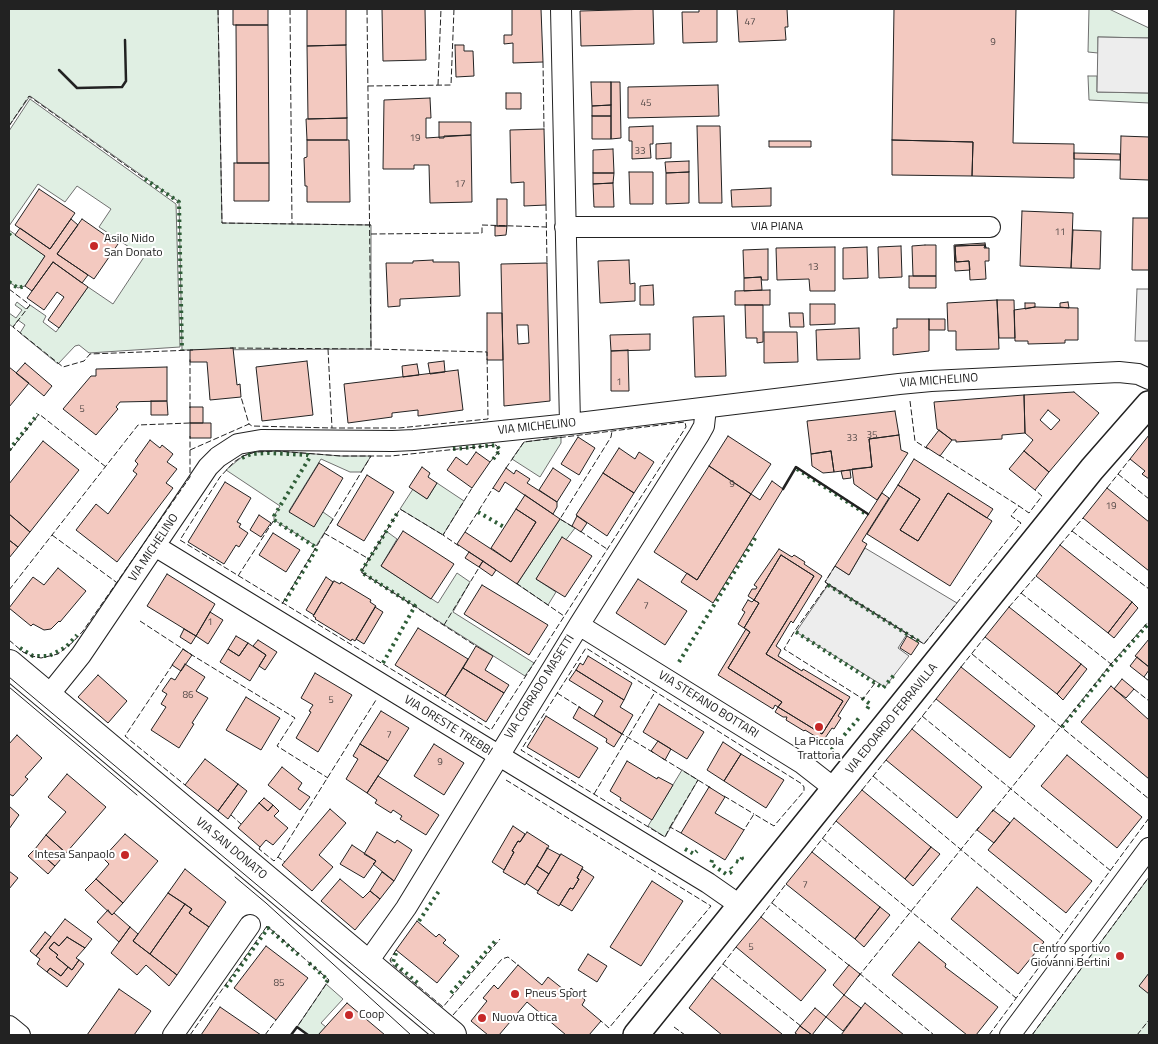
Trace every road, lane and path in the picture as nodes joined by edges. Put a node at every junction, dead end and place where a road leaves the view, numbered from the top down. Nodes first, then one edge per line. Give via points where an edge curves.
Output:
1 (561, 9) edge
2 (565, 227) junction
3 (990, 227) dead end
4 (1149, 379) edge
5 (1149, 404) edge
6 (706, 408) junction
7 (570, 424) junction
8 (155, 546) junction
9 (579, 625) junction
10 (9, 664) edge
11 (48, 696) junction
12 (497, 756) junction
13 (835, 789) junction
14 (1149, 848) edge
15 (741, 906) junction
16 (250, 925) dead end
17 (367, 963) junction
18 (9, 1026) edge
19 (20, 1035) edge
20 (173, 1035) edge
21 (452, 1035) edge
22 (636, 1035) edge
23 (1010, 1035) edge

1 - 2 street
2 - 3 street, VIA PIANA
2 - 7 street
4 - 6 street, VIA MICHELINO via 1119,372 931,381
5 - 13 street, VIA EDOARDO FERRAVILLA via 1086,477
6 - 7 street, VIA MICHELINO
6 - 9 street, VIA CORRADO MASETTI via 704,426 699,435
7 - 8 street, VIA MICHELINO via 400,441 261,440 238,444 208,467
8 - 11 street, VIA MICHELINO via 81,655
8 - 12 street, VIA ORESTE TREBBI
9 - 12 street, VIA CORRADO MASETTI
9 - 13 street, VIA STEFANO BOTTARI via 803,764
10 - 11 main road, VIA SAN DONATO
11 - 17 main road, VIA SAN DONATO
12 - 15 street, VIA ORESTE TREBBI
12 - 17 street, VIA CORRADO MASETTI via 406,908
13 - 15 street, VIA EDOARDO FERRAVILLA
14 - 23 street
15 - 22 street, VIA EDOARDO FERRAVILLA
16 - 20 street
17 - 21 main road, VIA SAN DONATO
18 - 19 street

